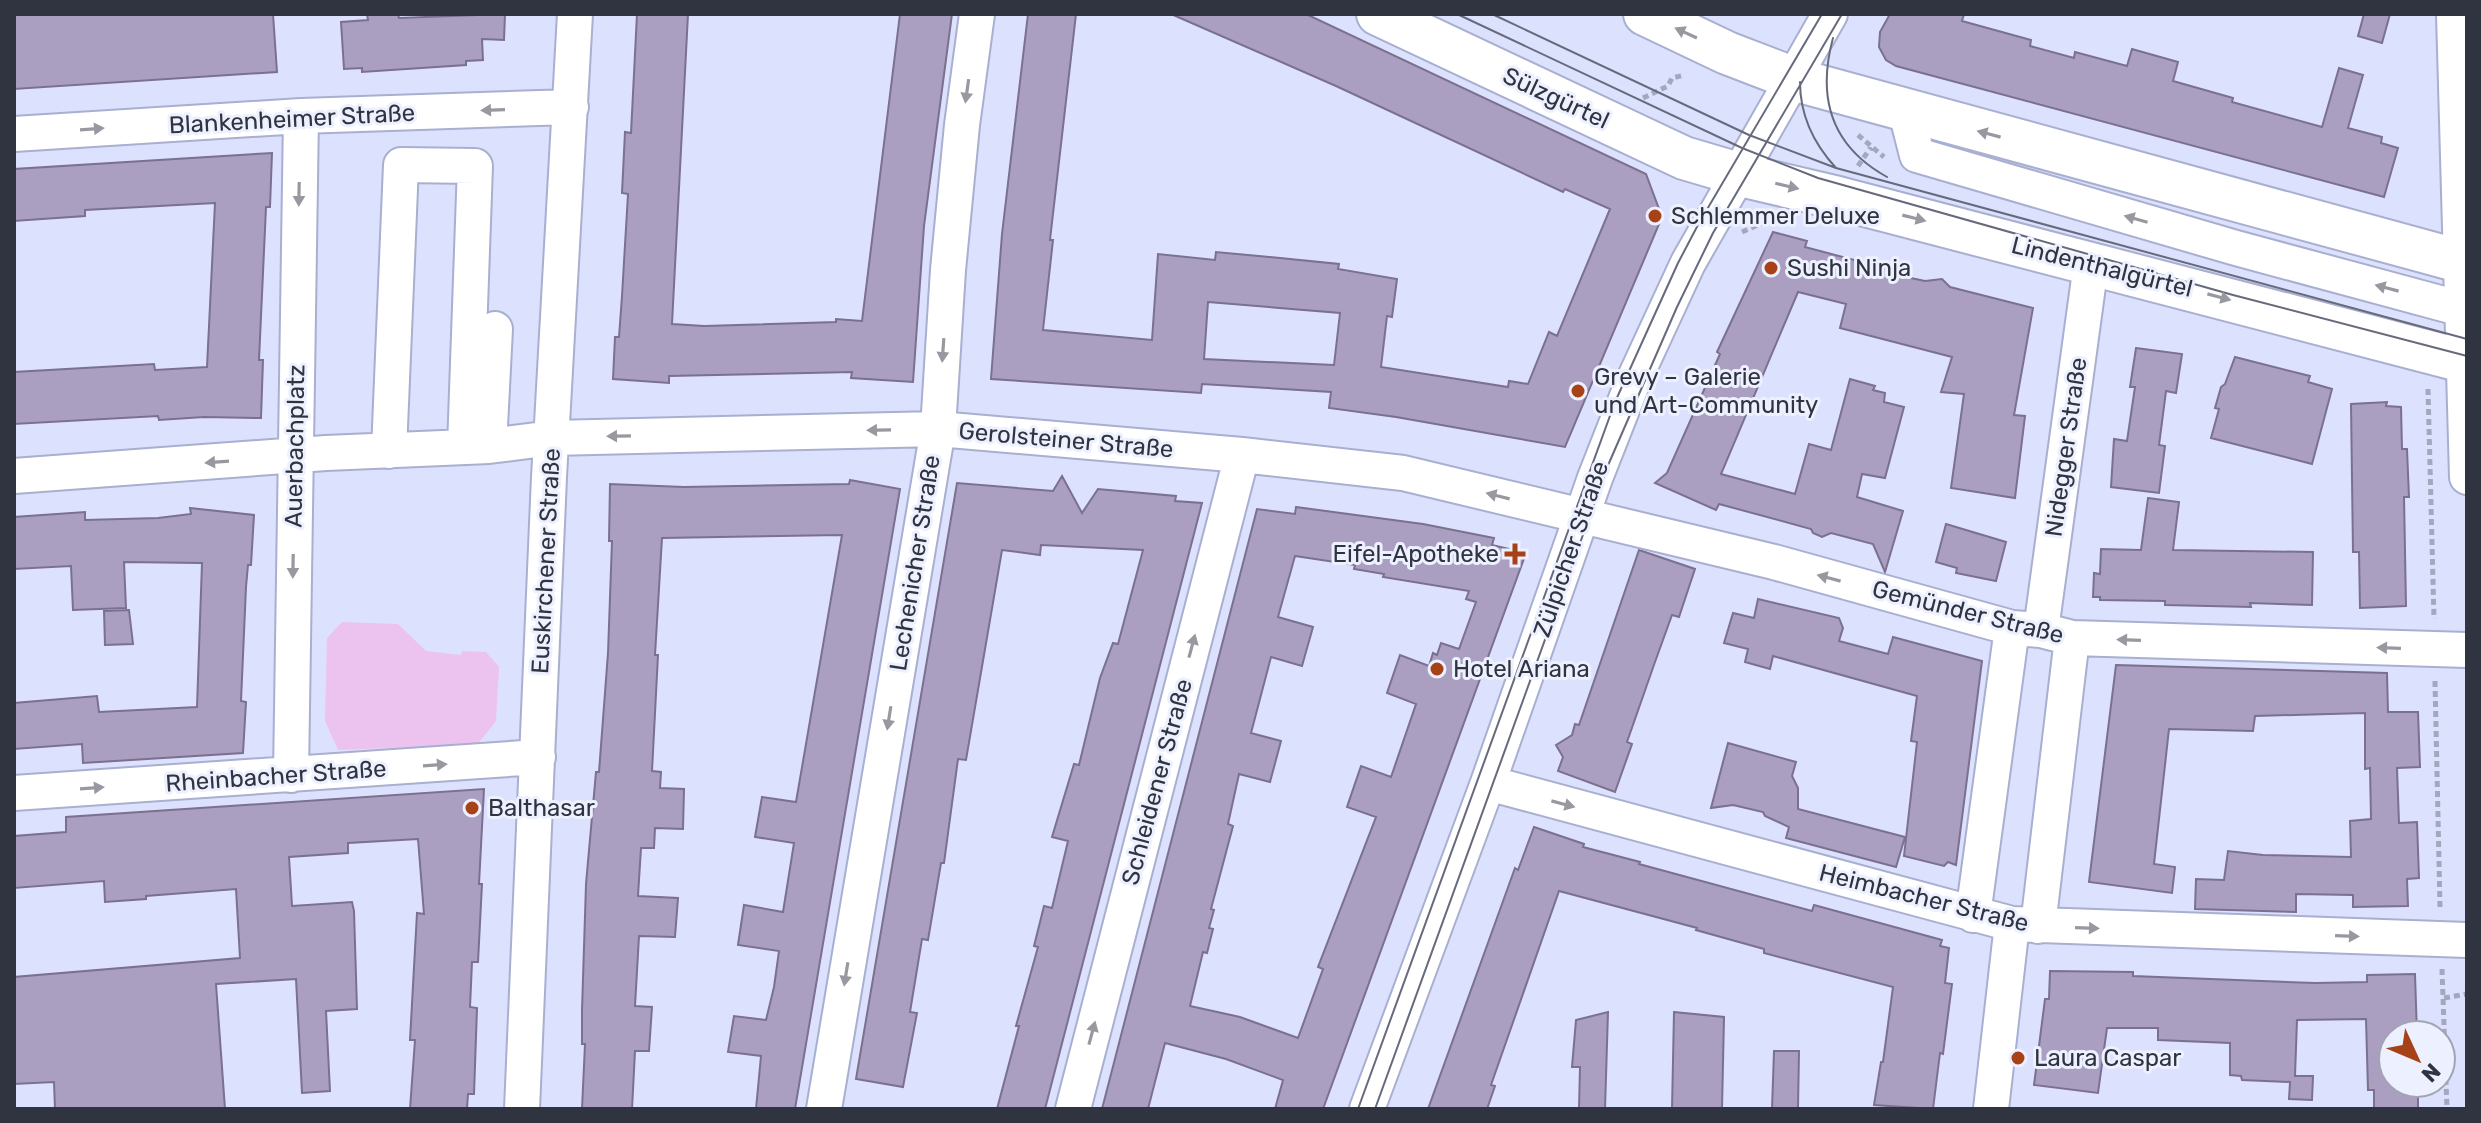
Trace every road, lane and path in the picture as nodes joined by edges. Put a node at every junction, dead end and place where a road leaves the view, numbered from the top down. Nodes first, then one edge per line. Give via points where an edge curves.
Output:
1 (575, 14) edge
2 (977, 14) edge
3 (1378, 14) edge
4 (1645, 14) edge
5 (1830, 14) edge
6 (2454, 14) edge
7 (1792, 78) junction
8 (571, 107) junction
9 (1906, 112) junction
10 (301, 116) junction
11 (14, 134) edge
12 (1737, 174) junction
13 (2297, 219) junction
14 (2236, 248) junction
15 (2464, 262) edge
16 (2091, 264) junction
17 (2462, 309) junction
18 (495, 329) dead end
19 (2452, 358) edge
20 (938, 429) junction
21 (552, 438) junction
22 (477, 446) junction
23 (389, 451) junction
24 (1242, 455) junction
25 (294, 456) junction
26 (14, 476) edge
27 (2467, 477) edge
28 (1578, 516) junction
29 (2042, 632) junction
30 (2451, 650) edge
31 (538, 757) junction
32 (291, 775) junction
33 (1488, 783) junction
34 (14, 793) edge
35 (1973, 915) junction
36 (2025, 925) junction
37 (2454, 939) edge
38 (2467, 994) edge
39 (2444, 998) junction
40 (522, 1109) edge
41 (824, 1109) edge
42 (1073, 1109) edge
43 (1367, 1109) edge
44 (1991, 1109) edge
45 (2447, 1109) edge

1 - 8 street, Euskirchener Straße
2 -> 20 street, Lechenicher Straße via 951,241
3 - 12 main road, Sülzgürtel via 1684,158
7 -> 4 main road
5 - 7 street, Zülpicher Straße
6 - 15 street
7 - 9 main road
7 - 12 street, Zülpicher Straße
8 -> 10 street, Blankenheimer Straße
8 - 21 street, Euskirchener Straße
13 -> 9 main road
14 -> 9 street via 1917,155
11 -> 10 street, Blankenheimer Straße
10 -> 25 street, Auerbachplatz
12 -> 16 main road, Lindenthalgürtel
12 - 28 street, Zülpicher Straße via 1644,357
13 - 14 street
13 - 15 main road
17 -> 14 street
15 - 17 street
16 -> 19 main road, Lindenthalgürtel
16 - 29 street, Nidegger Straße
17 - 19 street
18 - 22 street
19 - 27 street
19 - 30 path
20 -> 21 street, Gerolsteiner Straße
20 - 24 street, Gerolsteiner Straße
20 -> 41 street, Lechenicher Straße
21 - 22 street, Gerolsteiner Straße
21 - 31 street, Euskirchener Straße
22 - 23 street, Gerolsteiner Straße
22 - 23 street via 475,166 401,165
23 - 25 street, Gerolsteiner Straße
28 -> 24 street, Gerolsteiner Straße via 1403,473
42 -> 24 street, Schleidener Straße
25 -> 26 street
25 -> 32 street, Auerbachplatz
29 -> 28 street, Gemünder Straße
28 - 33 street, Zülpicher Straße
30 -> 29 street, Gemünder Straße
29 - 35 street, Nidegger Straße
29 - 36 street, Nidegger Straße
30 - 37 path
32 -> 31 street, Rheinbacher Straße
31 - 40 street, Euskirchener Straße
34 -> 32 street, Rheinbacher Straße
33 -> 35 street, Heimbacher Straße
33 - 43 street, Zülpicher Straße
35 - 36 street, Heimbacher Straße
36 -> 37 street, Heimbacher Straße
36 - 44 street, Nidegger Straße
37 - 39 path
38 - 39 path
39 - 45 path

